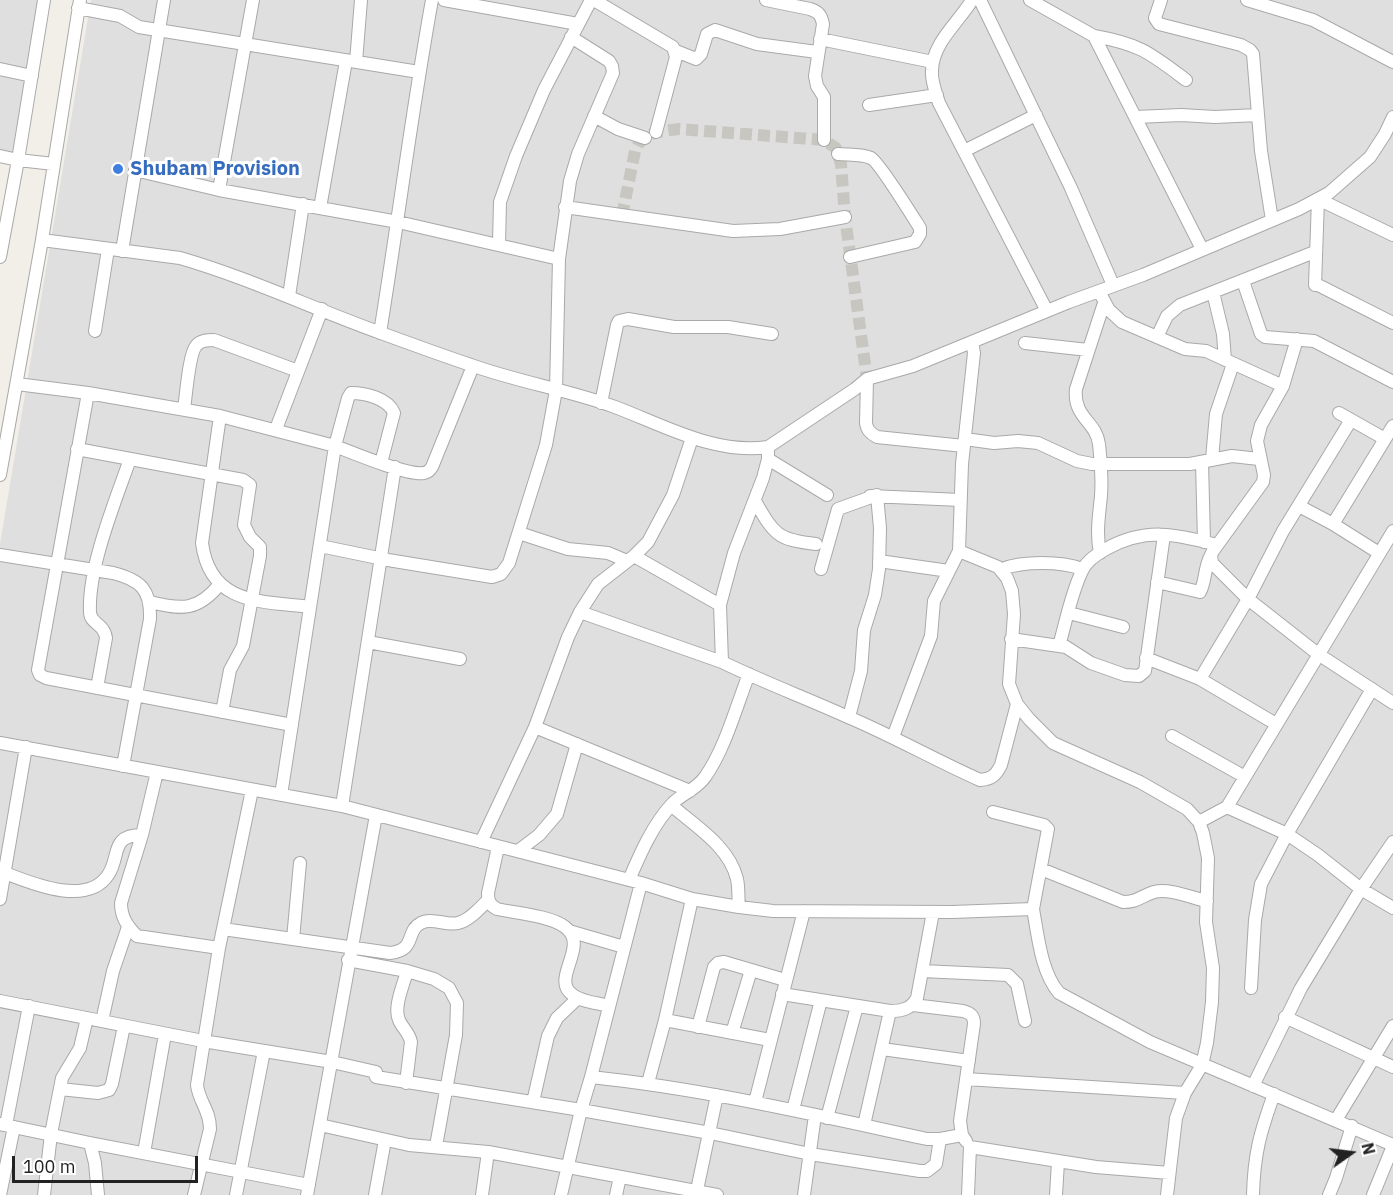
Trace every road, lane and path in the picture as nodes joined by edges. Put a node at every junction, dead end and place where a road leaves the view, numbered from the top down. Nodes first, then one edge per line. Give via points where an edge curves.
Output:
1 (44, 0) edge
2 (164, 0) edge
3 (253, 0) edge
4 (361, 0) edge
5 (432, 0) edge
6 (444, 0) edge
7 (592, 0) edge
8 (766, 0) edge
9 (972, 0) edge
10 (980, 0) edge
11 (1030, 0) edge
12 (1161, 0) edge
13 (1246, 0) edge
14 (79, 4) edge
15 (578, 24) junction
16 (158, 30) junction
17 (1094, 36) junction
18 (571, 37) junction
19 (246, 45) junction
20 (819, 45) junction
21 (676, 51) junction
22 (351, 62) junction
23 (933, 62) junction
24 (1393, 62) edge
25 (0, 69) edge
26 (419, 72) junction
27 (32, 76) junction
28 (1186, 80) dead end
29 (937, 95) junction
30 (869, 105) dead end
31 (1036, 115) junction
32 (1258, 115) junction
33 (594, 116) junction
34 (1136, 117) junction
35 (1393, 117) edge
36 (1389, 137) edge
37 (824, 140) dead end
38 (964, 151) junction
39 (838, 154) dead end
40 (0, 156) edge
41 (18, 160) junction
42 (54, 164) junction
43 (135, 170) junction
44 (219, 190) junction
45 (1318, 198) junction
46 (303, 204) junction
47 (566, 207) junction
48 (320, 208) junction
49 (845, 217) dead end
50 (1272, 220) junction
51 (398, 222) junction
52 (1393, 235) edge
53 (42, 240) junction
54 (499, 244) junction
55 (108, 249) junction
56 (1202, 249) junction
57 (122, 251) junction
58 (1312, 253) dead end
59 (0, 257) edge
60 (850, 257) dead end
61 (559, 259) junction
62 (1243, 281) junction
63 (1113, 285) junction
64 (1099, 290) junction
65 (1213, 292) junction
66 (289, 296) junction
67 (1104, 303) junction
68 (322, 309) junction
69 (1047, 311) junction
70 (1393, 323) edge
71 (95, 331) dead end
72 (380, 333) junction
73 (772, 334) dead end
74 (1157, 337) junction
75 (1297, 339) junction
76 (972, 342) junction
77 (1025, 343) dead end
78 (1088, 350) junction
79 (1229, 362) junction
80 (473, 366) junction
81 (298, 371) junction
82 (867, 379) junction
83 (1393, 382) edge
84 (17, 384) junction
85 (1283, 386) junction
86 (556, 390) junction
87 (87, 393) junction
88 (601, 403) junction
89 (184, 409) junction
90 (1339, 412) dead end
91 (220, 416) junction
92 (1351, 420) junction
93 (1393, 426) edge
94 (276, 429) junction
95 (692, 438) junction
96 (1385, 439) junction
97 (964, 443) junction
98 (335, 446) junction
99 (77, 449) junction
100 (768, 453) junction
101 (130, 459) junction
102 (1259, 459) junction
103 (1207, 461) junction
104 (381, 462) junction
105 (1100, 465) junction
106 (395, 467) junction
107 (211, 473) junction
108 (0, 475) edge
109 (827, 495) dead end
110 (878, 495) junction
111 (851, 496) dead end
112 (961, 500) junction
113 (755, 501) junction
114 (1299, 506) junction
115 (1333, 524) junction
116 (1393, 531) edge
117 (519, 533) junction
118 (1164, 535) junction
119 (816, 544) dead end
120 (320, 546) junction
121 (1211, 547) junction
122 (959, 551) junction
123 (1100, 553) junction
124 (1379, 554) junction
125 (0, 555) edge
126 (380, 558) junction
127 (631, 559) junction
128 (879, 561) junction
129 (58, 564) junction
130 (95, 569) junction
131 (821, 569) dead end
132 (1002, 569) junction
133 (1082, 569) junction
134 (949, 571) junction
135 (1157, 582) junction
136 (220, 584) junction
137 (253, 599) junction
138 (1248, 599) junction
139 (150, 603) junction
140 (720, 605) junction
141 (310, 607) junction
142 (580, 612) junction
143 (1069, 613) junction
144 (1123, 627) dead end
145 (1011, 639) junction
146 (368, 642) junction
147 (1059, 646) junction
148 (1318, 654) junction
149 (1146, 658) junction
150 (460, 659) dead end
151 (722, 662) junction
152 (749, 674) junction
153 (1200, 679) junction
154 (1393, 687) edge
155 (98, 688) junction
156 (1371, 689) junction
157 (137, 696) junction
158 (1390, 701) edge
159 (1017, 704) junction
160 (222, 712) junction
161 (849, 717) junction
162 (1276, 724) junction
163 (292, 725) junction
164 (535, 727) junction
165 (1172, 736) dead end
166 (893, 737) junction
167 (0, 743) edge
168 (577, 744) junction
169 (26, 747) junction
170 (123, 766) junction
171 (157, 772) junction
172 (1245, 777) junction
173 (252, 790) junction
174 (690, 791) junction
175 (280, 795) junction
176 (671, 805) junction
177 (342, 806) junction
178 (1227, 807) junction
179 (993, 812) dead end
180 (376, 815) junction
181 (1198, 822) junction
182 (1287, 834) junction
183 (142, 835) junction
184 (481, 842) junction
185 (1393, 842) edge
186 (498, 847) junction
187 (518, 851) junction
188 (300, 863) dead end
189 (1041, 868) junction
190 (5, 873) junction
191 (635, 881) junction
192 (1361, 889) junction
193 (0, 898) edge
194 (692, 898) junction
195 (488, 900) junction
196 (1207, 901) junction
197 (739, 908) junction
198 (1393, 908) edge
199 (1033, 909) junction
200 (804, 911) junction
201 (933, 912) junction
202 (128, 927) junction
203 (223, 929) junction
204 (569, 931) junction
205 (293, 939) junction
206 (624, 946) junction
207 (352, 947) junction
208 (219, 948) junction
209 (348, 960) junction
210 (751, 970) junction
211 (407, 971) junction
212 (922, 971) junction
213 (785, 980) junction
214 (1251, 988) dead end
215 (782, 994) junction
216 (578, 998) junction
217 (821, 1000) junction
218 (0, 1001) edge
219 (609, 1005) junction
220 (913, 1005) junction
221 (29, 1006) junction
222 (857, 1006) junction
223 (890, 1011) junction
224 (1286, 1017) junction
225 (87, 1018) junction
226 (665, 1020) junction
227 (102, 1021) junction
228 (1025, 1021) dead end
229 (124, 1026) junction
230 (1393, 1026) edge
231 (698, 1027) junction
232 (732, 1033) junction
233 (165, 1034) junction
234 (770, 1040) junction
235 (203, 1041) junction
236 (882, 1049) junction
237 (264, 1051) junction
238 (1374, 1058) junction
239 (969, 1061) junction
240 (332, 1062) junction
241 (1202, 1065) junction
242 (1393, 1066) edge
243 (591, 1077) junction
244 (966, 1079) junction
245 (406, 1083) junction
246 (648, 1083) junction
247 (1253, 1086) junction
248 (60, 1089) junction
249 (446, 1089) junction
250 (1185, 1093) junction
251 (1274, 1094) junction
252 (717, 1095) junction
253 (533, 1102) junction
254 (754, 1102) junction
255 (581, 1110) junction
256 (793, 1110) junction
257 (814, 1115) junction
258 (827, 1118) junction
259 (1336, 1120) junction
260 (7, 1125) edge
261 (320, 1125) junction
262 (864, 1125) junction
263 (1352, 1126) junction
264 (710, 1133) junction
265 (51, 1134) junction
266 (962, 1135) junction
267 (939, 1139) junction
268 (385, 1140) junction
269 (90, 1143) junction
270 (1393, 1145) edge
271 (436, 1146) junction
272 (970, 1147) junction
273 (488, 1152) junction
274 (144, 1153) junction
275 (810, 1154) junction
276 (1058, 1162) junction
277 (201, 1163) junction
278 (567, 1166) junction
279 (242, 1171) junction
280 (1169, 1173) junction
281 (620, 1177) junction
282 (659, 1189) edge
283 (308, 1190) edge
284 (697, 1193) edge
285 (0, 1195) edge
286 (44, 1195) edge
287 (98, 1195) edge
288 (194, 1195) edge
289 (236, 1195) edge
290 (375, 1195) edge
291 (482, 1195) edge
292 (561, 1195) edge
293 (616, 1195) edge
294 (717, 1195) edge
295 (804, 1195) edge
296 (968, 1195) edge
297 (1056, 1195) edge
298 (1167, 1195) edge
299 (1253, 1195) edge
300 (1329, 1195) edge
301 (1373, 1195) edge

1 - 27 street
2 - 16 street
3 - 19 street
4 - 22 street
5 - 26 street
6 - 15 street
7 - 15 street
7 - 21 street
8 - 20 street via 817,11 823,24
9 - 23 street via 945,36
10 - 31 street
11 - 17 street
12 - 32 street via 1155,18 1159,24 1250,50 1255,65
13 - 24 street via 1313,20
14 - 16 street via 120,16 139,27
14 - 42 street
15 - 18 street
16 - 19 street
16 - 43 street
17 - 28 street via 1141,48
17 - 34 street
18 - 33 street via 612,66 613,73
18 - 54 street via 544,90 506,183 500,202
19 - 22 street
19 - 44 street
20 - 21 street via 757,44 715,30 707,34 696,59
20 - 23 street
20 - 37 street via 815,76 824,97
21 - 33 street via 650,135 618,129
22 - 26 street
22 - 48 street
23 - 29 street
25 - 27 street
26 - 51 street
27 - 41 street
29 - 30 street
29 - 38 street
31 - 38 street
31 - 63 street
32 - 34 street
32 - 50 street
33 - 47 street via 578,154
34 - 56 street
35 - 36 street
36 - 45 street via 1346,179
38 - 69 street
39 - 60 street via 874,159 920,228 915,242
40 - 41 street
41 - 42 street
41 - 59 street
42 - 53 street
43 - 44 street
43 - 57 street
44 - 46 street
45 - 50 street
45 - 52 street
45 - 70 street via 1317,285
46 - 48 street
46 - 66 street
47 - 49 street via 733,231 780,229
47 - 61 street
48 - 51 street
50 - 56 street
51 - 54 street
51 - 72 street
53 - 55 street
53 - 84 street
54 - 61 street
55 - 57 street
55 - 71 street
56 - 63 street
57 - 66 street via 180,258
58 - 62 street
61 - 86 street
62 - 65 street
62 - 75 street via 1261,334
63 - 64 street
64 - 67 street
64 - 69 street
65 - 74 street via 1174,308
65 - 79 street
66 - 68 street
67 - 74 street via 1122,322
67 - 78 street
68 - 72 street
68 - 81 street
69 - 76 street
72 - 80 street
73 - 88 street via 728,327 619,321
74 - 79 street
75 - 83 street via 1322,345
75 - 85 street
76 - 82 street via 913,366
76 - 97 street
77 - 78 street
78 - 105 street via 1075,397 1079,411 1097,437
79 - 85 street
79 - 103 street
80 - 86 street
80 - 106 street via 432,467 421,474
81 - 89 street via 214,340 203,341 192,354
81 - 94 street
82 - 97 street via 866,423 877,437
82 - 100 street
84 - 87 street
84 - 108 street
85 - 102 street via 1261,425 1257,441
86 - 88 street
86 - 117 street via 546,445
87 - 89 street
87 - 99 street
88 - 95 street
89 - 91 street
90 - 92 street
91 - 94 street
91 - 107 street
92 - 96 street
92 - 114 street
93 - 96 street
94 - 98 street
95 - 100 street
95 - 127 street via 662,518 648,542
96 - 115 street
97 - 105 street via 1038,442 1077,461
97 - 112 street
98 - 104 street
98 - 104 street via 351,393 362,393 391,406 394,412
98 - 120 street
99 - 101 street
99 - 129 street
100 - 109 street
100 - 113 street
101 - 107 street
101 - 130 street
102 - 103 street via 1232,456
102 - 121 street via 1263,482
103 - 105 street
103 - 121 street
104 - 106 street
105 - 123 street
106 - 126 street
107 - 136 street via 202,543 204,560
107 - 137 street via 250,485 244,525 260,548
110 - 111 street
110 - 112 street
110 - 128 street
110 - 131 street via 838,508
112 - 122 street
113 - 119 street via 777,534 796,542
113 - 140 street via 734,553
114 - 115 street
114 - 138 street
115 - 124 street
116 - 124 street
117 - 126 street via 509,563 501,574 492,577
117 - 127 street via 568,549
118 - 121 street
118 - 123 street via 1137,536
118 - 135 street
120 - 126 street
120 - 141 street
121 - 135 street via 1200,592
121 - 138 street via 1214,567
122 - 132 street
122 - 134 street
123 - 133 street
124 - 148 street
125 - 129 street
126 - 146 street
127 - 140 street
127 - 142 street via 598,584
128 - 134 street
128 - 161 street via 875,595 864,630 861,671
129 - 130 street
129 - 155 street via 38,670 46,678
130 - 139 street via 128,576 143,586
130 - 155 street via 90,613 106,638
132 - 133 street via 1026,563
132 - 145 street via 1012,591
133 - 143 street
134 - 166 street via 934,601 931,636
135 - 149 street
136 - 137 street
136 - 139 street via 210,597 188,607
137 - 141 street
137 - 160 street via 243,646 230,670
138 - 148 street
138 - 153 street
139 - 157 street
140 - 151 street
141 - 163 street
142 - 151 street
142 - 164 street
143 - 144 street
143 - 147 street
145 - 147 street
145 - 159 street via 1009,684
146 - 150 street
146 - 177 street
147 - 149 street via 1091,663 1130,676 1142,674
148 - 156 street
148 - 162 street
149 - 153 street
151 - 152 street
152 - 161 street
152 - 174 street via 720,748 706,775
153 - 162 street
154 - 158 street
155 - 157 street
156 - 158 street
156 - 182 street
157 - 160 street
157 - 170 street
159 - 166 street via 1001,765 989,779 980,780
159 - 181 street via 1053,743 1140,782 1187,809
160 - 163 street
161 - 166 street
162 - 172 street
163 - 175 street
164 - 168 street
164 - 184 street
165 - 172 street
167 - 169 street
168 - 174 street
168 - 187 street via 557,814
169 - 170 street
169 - 190 street
170 - 171 street
171 - 173 street
171 - 183 street
172 - 178 street
173 - 175 street
173 - 203 street
174 - 176 street
175 - 177 street
176 - 191 street via 647,842
176 - 197 street via 721,848 732,863 738,880
177 - 180 street
178 - 181 street
178 - 182 street
179 - 189 street via 1047,826
180 - 184 street
180 - 207 street
181 - 196 street via 1208,858
182 - 192 street
182 - 214 street via 1267,870 1258,898
183 - 190 street via 122,840 107,878 96,886 59,890
183 - 202 street via 121,903
184 - 186 street
185 - 192 street
186 - 187 street
186 - 195 street
187 - 191 street
188 - 205 street
189 - 196 street via 1123,902 1133,902 1154,892
189 - 199 street
190 - 193 street
191 - 194 street
191 - 206 street
192 - 198 street
192 - 224 street
194 - 197 street
194 - 226 street
195 - 204 street via 497,909 552,921
195 - 207 street via 459,923 421,922 399,952
196 - 241 street via 1213,979
197 - 200 street
199 - 201 street
199 - 241 street via 1051,984 1059,993
200 - 201 street
200 - 213 street
201 - 212 street
202 - 208 street via 137,936
202 - 227 street
203 - 205 street
203 - 208 street
204 - 206 street
204 - 216 street via 574,949 566,987
205 - 207 street
206 - 219 street
207 - 209 street
208 - 235 street
209 - 211 street
209 - 240 street
210 - 213 street
210 - 231 street via 724,962 714,967
210 - 232 street
211 - 245 street via 397,1016 411,1042
211 - 249 street via 449,988 457,1003 456,1035
212 - 220 street
212 - 228 street via 1008,975 1017,984
213 - 215 street
215 - 217 street
215 - 234 street
216 - 219 street
216 - 253 street via 557,1018 548,1036
217 - 222 street
217 - 256 street
218 - 221 street
219 - 243 street
220 - 223 street
220 - 239 street via 969,1013 974,1018
221 - 225 street
221 - 260 street
222 - 223 street
222 - 258 street
223 - 236 street
224 - 238 street
224 - 247 street
225 - 227 street
225 - 248 street via 80,1048 65,1071
226 - 231 street
226 - 246 street
227 - 229 street
229 - 233 street
229 - 248 street via 109,1090 98,1093
230 - 238 street
231 - 232 street
232 - 234 street
233 - 235 street
233 - 274 street
234 - 254 street
235 - 237 street
235 - 277 street via 197,1084 210,1118 210,1129
236 - 239 street
236 - 262 street
237 - 240 street
237 - 279 street
238 - 242 street
238 - 259 street
239 - 244 street
240 - 245 street
240 - 261 street
241 - 247 street
241 - 250 street
243 - 246 street
243 - 255 street
244 - 250 street
244 - 266 street
245 - 249 street
246 - 252 street
247 - 251 street
248 - 265 street
249 - 253 street
249 - 271 street
250 - 280 street via 1176,1118
251 - 259 street
251 - 299 street via 1255,1155
252 - 254 street
252 - 264 street
253 - 255 street
254 - 256 street
255 - 264 street
255 - 278 street
256 - 257 street
257 - 258 street
257 - 275 street
258 - 262 street
259 - 263 street
260 - 265 street
260 - 285 street
261 - 268 street
261 - 283 street
262 - 267 street
263 - 270 street
263 - 300 street
264 - 275 street
264 - 284 street
265 - 269 street
265 - 286 street
266 - 267 street
266 - 272 street
267 - 275 street via 936,1164 927,1171
268 - 271 street
268 - 290 street
269 - 274 street
269 - 287 street
270 - 301 street
271 - 273 street
272 - 276 street
272 - 296 street
273 - 278 street
273 - 291 street
274 - 277 street
275 - 295 street
276 - 280 street
276 - 297 street
277 - 279 street
277 - 288 street
278 - 281 street
278 - 292 street
279 - 283 street
279 - 289 street
280 - 298 street
281 - 282 street
281 - 293 street
282 - 284 street
284 - 294 street

